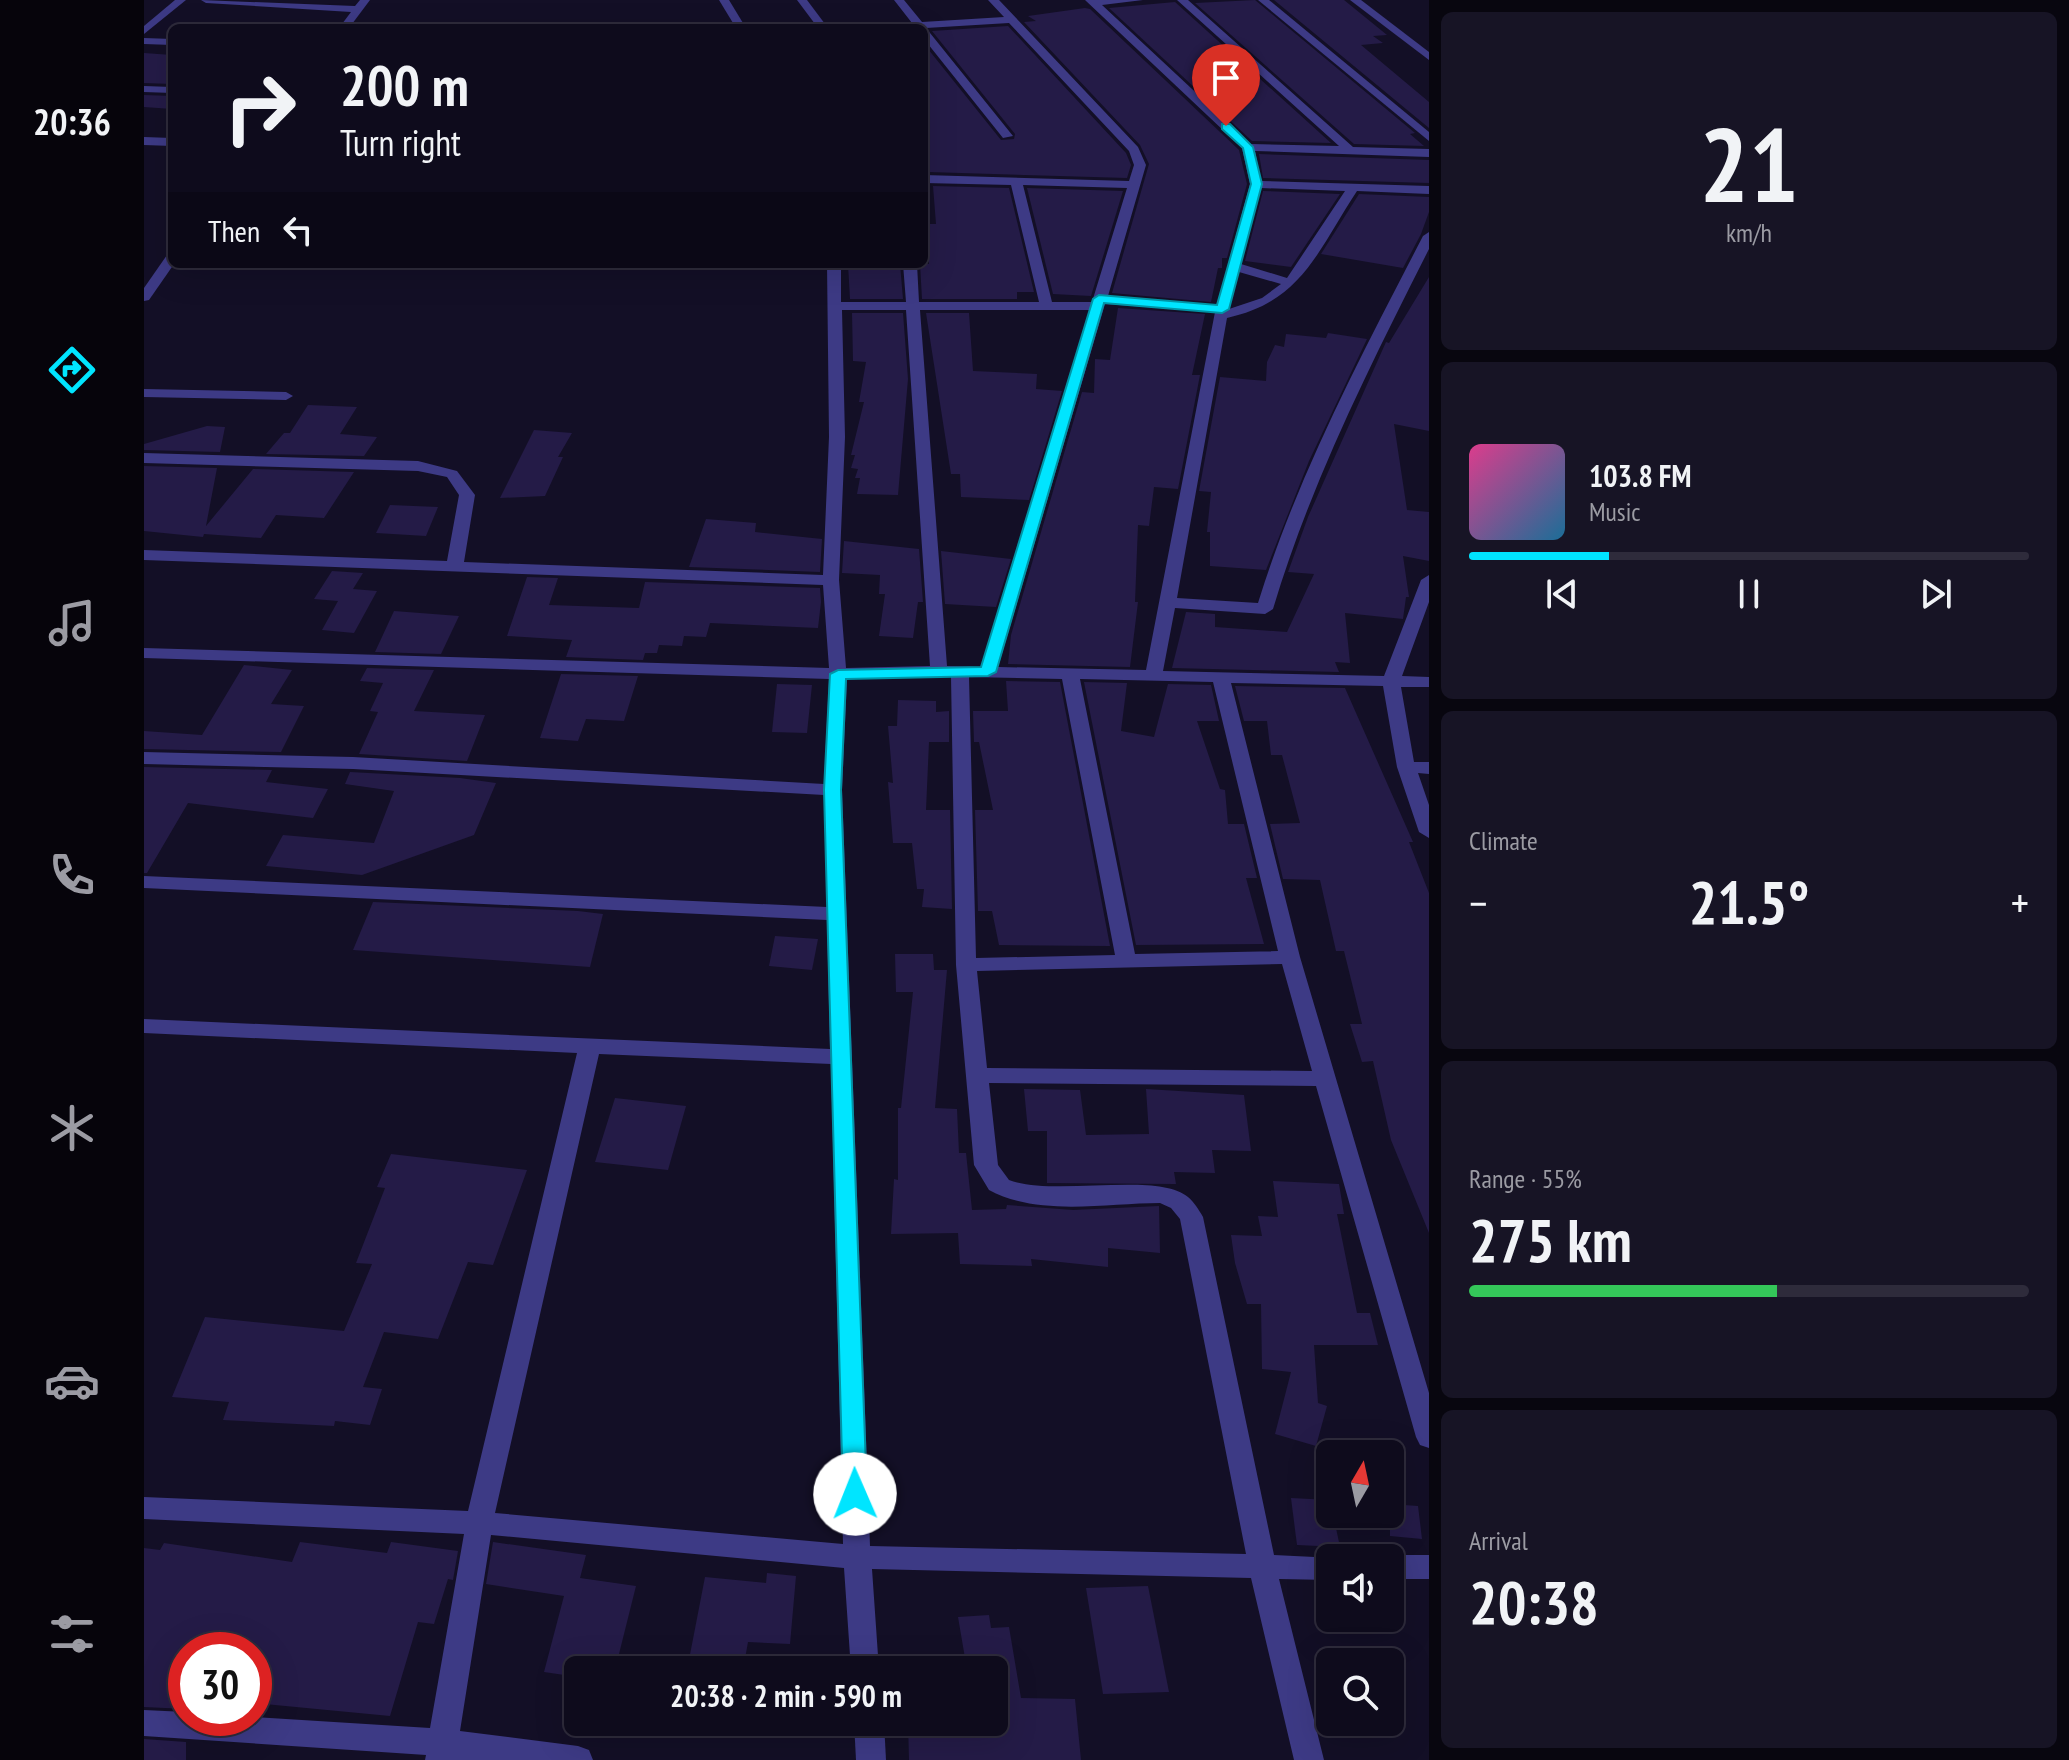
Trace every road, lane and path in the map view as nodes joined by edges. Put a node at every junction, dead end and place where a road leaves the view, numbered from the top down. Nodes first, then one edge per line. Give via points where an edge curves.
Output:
1 (181, 0) edge
2 (206, 0) edge
3 (724, 0) edge
4 (802, 0) edge
5 (899, 0) edge
6 (993, 0) edge
7 (1138, 0) edge
8 (1182, 0) edge
9 (1263, 0) edge
10 (1355, 0) edge
11 (1092, 2) edge
12 (362, 5) edge
13 (1010, 20) junction
14 (348, 24) edge
15 (739, 24) edge
16 (820, 24) edge
17 (918, 24) edge
18 (928, 27) edge
19 (144, 31) edge
20 (928, 37) edge
21 (144, 41) edge
22 (168, 42) edge
23 (1429, 57) edge
24 (144, 89) edge
25 (168, 90) edge
26 (1007, 136) dead end
27 (1429, 138) edge
28 (144, 141) edge
29 (168, 142) edge
30 (1248, 147) junction
31 (1349, 149) junction
32 (1429, 153) edge
33 (928, 179) edge
34 (1016, 181) junction
35 (1256, 184) junction
36 (1135, 185) junction
37 (1354, 187) junction
38 (1429, 190) edge
39 (1429, 236) edge
40 (168, 264) edge
41 (1234, 266) junction
42 (834, 268) edge
43 (910, 268) edge
44 (1290, 283) junction
45 (144, 297) edge
46 (1098, 302) junction
47 (835, 306) junction
48 (911, 307) junction
49 (1047, 308) junction
50 (1222, 312) junction
51 (144, 393) edge
52 (286, 396) dead end
53 (144, 458) edge
54 (144, 555) edge
55 (455, 565) junction
56 (831, 580) junction
57 (1429, 580) edge
58 (1168, 603) junction
59 (144, 653) edge
60 (950, 671) junction
61 (988, 672) junction
62 (838, 674) junction
63 (1070, 674) junction
64 (1154, 674) junction
65 (1220, 676) junction
66 (1391, 681) junction
67 (1429, 682) edge
68 (144, 758) edge
69 (1406, 767) junction
70 (1429, 768) edge
71 (833, 790) junction
72 (1429, 832) edge
73 (144, 882) edge
74 (839, 914) junction
75 (1290, 957) junction
76 (1126, 960) junction
77 (966, 965) junction
78 (144, 1026) edge
79 (589, 1048) junction
80 (843, 1057) junction
81 (979, 1075) junction
82 (1327, 1079) junction
83 (1429, 1437) edge
84 (144, 1508) edge
85 (479, 1523) junction
86 (857, 1557) junction
87 (1404, 1567) edge
88 (1429, 1567) edge
89 (1316, 1568) edge
90 (1263, 1570) junction
91 (864, 1656) edge
92 (144, 1723) edge
93 (870, 1736) edge
94 (442, 1752) edge
95 (578, 1760) edge
96 (871, 1760) edge
97 (1309, 1760) edge

1 - 19 street
2 - 12 street
3 - 15 street
4 - 16 street
5 - 17 street
6 - 13 street
7 - 11 street
8 - 31 street
9 - 27 street
10 - 23 street
11 - 30 street
12 - 14 street
13 - 18 street
13 - 36 street via 1134,150 1140,165
20 - 26 street
21 - 22 street
24 - 25 street
28 - 29 street
30 - 31 street
30 - 35 street
31 - 32 street
33 - 34 street
34 - 36 street
34 - 49 street
35 - 37 street
35 - 41 street
36 - 46 street
37 - 38 street
37 - 44 street
39 - 58 street via 1346,400 1288,531 1265,609
40 - 45 street
41 - 44 street
41 - 50 street
42 - 47 street
43 - 48 street
44 - 50 street via 1277,297 1251,310
46 - 49 street
46 - 50 street
46 - 61 street
47 - 48 street
47 - 56 street
48 - 49 street
48 - 60 street
50 - 58 street
51 - 52 street
53 - 55 street via 418,466 452,474 467,495
54 - 55 street
55 - 56 street
56 - 62 street
57 - 66 street
58 - 64 street
59 - 62 street
60 - 61 street
60 - 62 street
60 - 77 street
61 - 63 street
62 - 71 street
63 - 64 street
63 - 76 street
64 - 65 street
65 - 66 street
65 - 75 street
66 - 67 street
66 - 69 street
68 - 71 street via 353,763
69 - 70 street
69 - 72 street
71 - 74 street
73 - 74 street
74 - 80 street
75 - 76 street
75 - 82 street
76 - 77 street
77 - 81 street
78 - 79 street
79 - 80 street
79 - 85 street
80 - 86 street
81 - 82 street
81 - 90 street via 986,1165 992,1180 1003,1188 1031,1194 1163,1195 1179,1202 1191,1217
82 - 83 street
84 - 85 street
85 - 86 street
85 - 94 street
86 - 90 street
86 - 91 street
87 - 88 street
89 - 90 street
90 - 97 street
92 - 94 street
93 - 96 street
94 - 95 street

